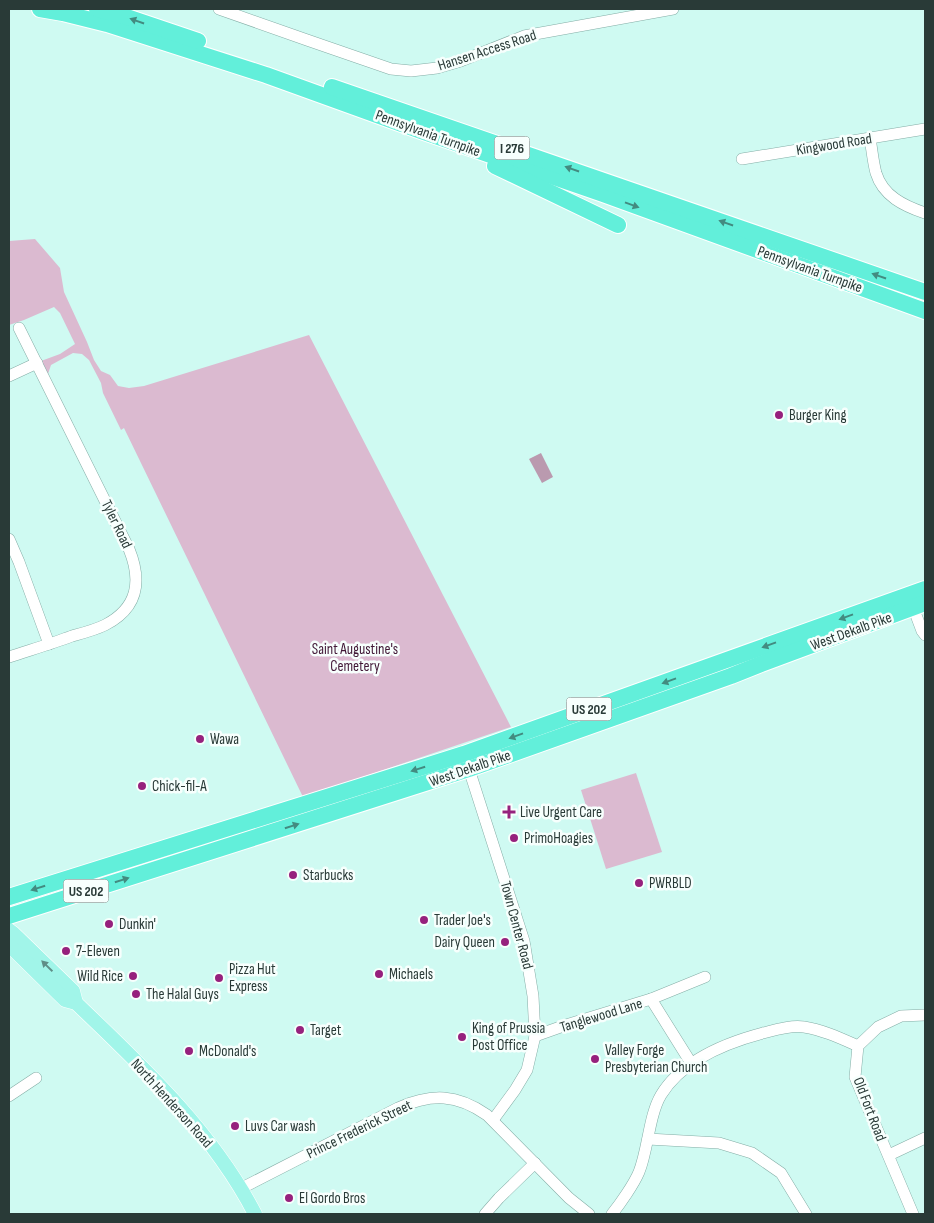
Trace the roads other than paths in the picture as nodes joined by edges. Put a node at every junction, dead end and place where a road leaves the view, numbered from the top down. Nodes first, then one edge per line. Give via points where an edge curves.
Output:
1 (40, 9) edge
2 (97, 9) edge
3 (219, 9) edge
4 (673, 9) edge
5 (925, 129) edge
6 (421, 131) junction
7 (870, 138) junction
8 (742, 159) dead end
9 (925, 213) edge
10 (618, 225) dead end
11 (925, 292) edge
12 (925, 311) edge
13 (19, 328) dead end
14 (37, 364) junction
15 (9, 376) edge
16 (9, 539) edge
17 (925, 588) edge
18 (919, 605) edge
19 (925, 634) edge
20 (49, 644) junction
21 (9, 657) edge
22 (467, 762) junction
23 (285, 811) junction
24 (249, 822) junction
25 (246, 841) junction
26 (195, 856) junction
27 (9, 897) edge
28 (9, 916) edge
29 (9, 930) edge
30 (9, 945) edge
31 (705, 977) dead end
32 (651, 999) junction
33 (76, 1003) junction
34 (925, 1015) edge
35 (535, 1036) junction
36 (858, 1046) junction
37 (691, 1064) junction
38 (36, 1078) dead end
39 (9, 1096) edge
40 (493, 1120) junction
41 (925, 1138) edge
42 (648, 1139) junction
43 (889, 1155) junction
44 (535, 1163) junction
45 (240, 1189) junction
46 (255, 1214) edge
47 (485, 1214) edge
48 (589, 1214) edge
49 (612, 1214) edge
50 (806, 1214) edge
51 (913, 1214) edge

1 - 6 highway, Pennsylvania Turnpike / I 276 via 107,24 266,75
11 -> 2 highway, Pennsylvania Turnpike / I 276 via 492,141
3 - 4 street, Hansen Access Road via 391,69 411,71 461,61 524,36
5 - 7 street, Kingwood Road
6 - 10 highway
6 -> 12 highway, Pennsylvania Turnpike / I 276
7 - 8 street, Kingwood Road
7 - 9 street via 876,173 886,191 894,199
13 - 14 street, Tyler Road
14 - 15 street
14 - 20 street, Tyler Road via 129,549 136,573 136,587 124,611 104,625
16 - 20 street
17 -> 22 highway, West Dekalb Pike / US 202
18 - 19 street
18 - 22 highway, West Dekalb Pike / US 202 via 731,676
20 - 21 street, Tyler Road
22 -> 23 highway, West Dekalb Pike / US 202
25 -> 22 highway, West Dekalb Pike / US 202
22 - 35 street, Town Center Road via 524,940 534,996
23 - 24 highway, West Dekalb Pike / US 202
23 - 25 highway
24 - 26 highway via 241,834
24 -> 27 highway, West Dekalb Pike / US 202
25 - 26 highway, West Dekalb Pike / US 202
28 -> 26 highway, West Dekalb Pike / US 202
33 -> 29 main road, North Henderson Road via 73,991
30 - 33 main road, North Henderson Road via 65,1000
31 - 32 street
32 - 35 street, Tanglewood Lane
32 - 37 street, Tanglewood Lane
33 - 45 main road, North Henderson Road via 182,1110 203,1134
34 - 36 street via 901,1016 878,1027
35 - 40 street, Town Center Road via 527,1070
36 - 37 street via 828,1033 802,1027 777,1029 723,1046
36 - 43 street, Old Fort Road via 855,1076
37 - 42 street via 660,1096
38 - 39 street
40 - 44 street, Prince Frederick Street
40 - 45 street, Prince Frederick Street via 471,1105 453,1098 434,1097 416,1101
41 - 43 street
42 - 49 street via 639,1173
42 - 50 street via 719,1143 752,1153 782,1173
43 - 51 street, Old Fort Road
44 - 47 street
44 - 48 street, Prince Frederick Street
45 - 46 main road, North Henderson Road

